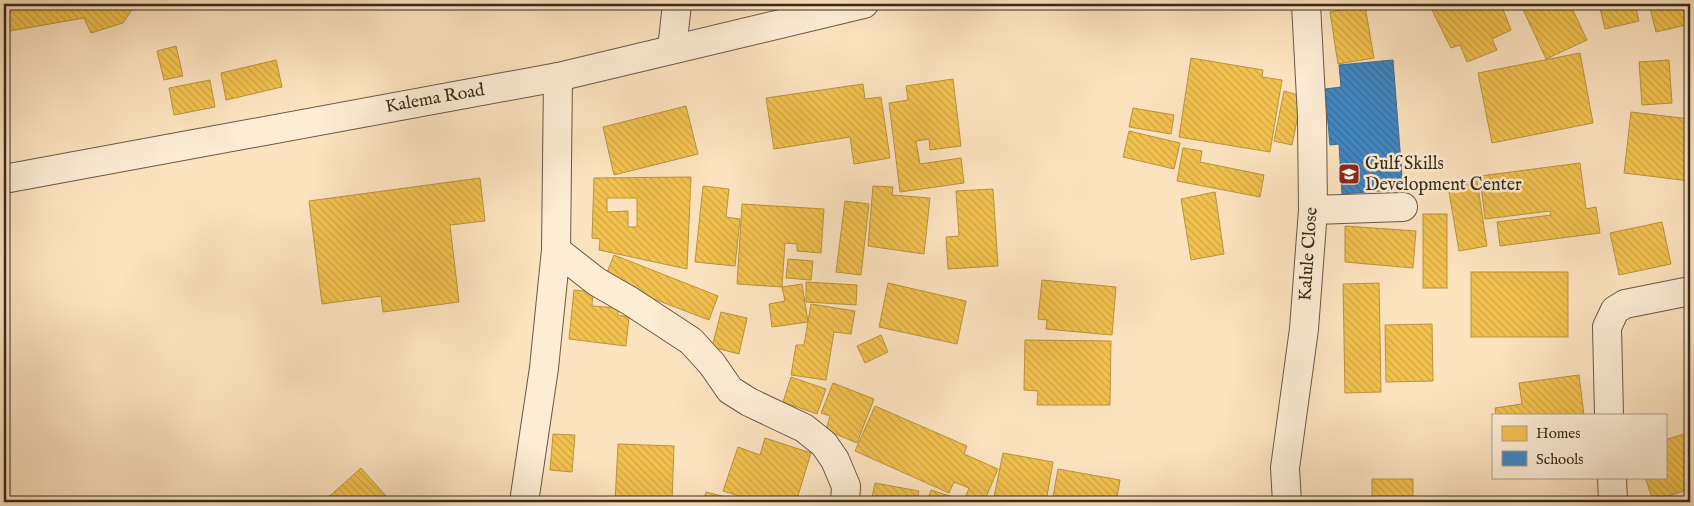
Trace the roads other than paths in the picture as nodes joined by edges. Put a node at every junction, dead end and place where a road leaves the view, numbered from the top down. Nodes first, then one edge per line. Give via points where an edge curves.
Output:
1 (677, 4) edge
2 (864, 4) edge
3 (1306, 4) edge
4 (672, 49) junction
5 (558, 77) junction
6 (4, 179) edge
7 (1403, 207) dead end
8 (1312, 210) junction
9 (556, 250) junction
10 (1690, 291) edge
11 (1609, 414) edge
12 (1612, 478) edge
13 (524, 502) edge
14 (845, 502) edge
15 (1287, 502) edge
16 (1613, 502) edge

1 - 4 street
2 - 4 street, Kalema Road
3 - 8 street, Kalule Close via 1312,117
4 - 5 street, Kalema Road
5 - 6 street, Kalema Road
5 - 9 street
7 - 8 street
8 - 15 street, Kalule Close via 1304,329 1285,468
9 - 13 street via 544,368
9 - 14 street via 597,282 691,341 730,390 804,428 824,444 846,486
10 - 11 street via 1626,304 1615,310 1607,327
12 - 16 street

